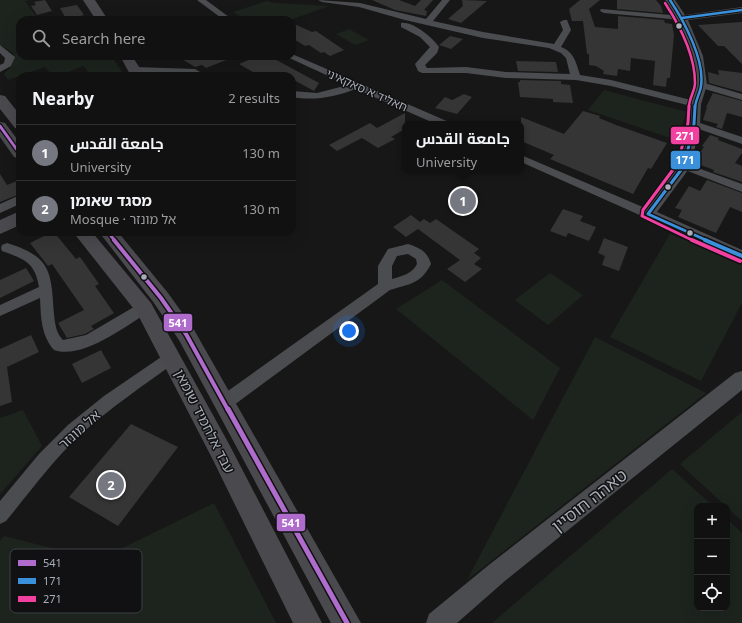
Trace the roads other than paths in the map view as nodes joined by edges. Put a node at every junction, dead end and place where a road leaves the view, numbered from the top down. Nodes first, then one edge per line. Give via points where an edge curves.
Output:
1 (89, 0) edge
2 (201, 0) edge
3 (322, 0) edge
4 (446, 0) edge
5 (670, 0) edge
6 (604, 10) dead end
7 (742, 10) edge
8 (99, 16) edge
9 (223, 16) edge
10 (682, 18) junction
11 (428, 22) junction
12 (564, 22) dead end
13 (404, 25) dead end
14 (556, 47) junction
15 (0, 48) edge
16 (296, 59) edge
17 (128, 60) edge
18 (1, 68) edge
19 (135, 72) edge
20 (576, 77) junction
21 (356, 84) junction
22 (701, 85) junction
23 (296, 95) edge
24 (742, 97) edge
25 (0, 99) edge
26 (695, 104) junction
27 (16, 120) edge
28 (438, 121) edge
29 (694, 124) junction
30 (0, 126) edge
31 (742, 141) edge
32 (16, 148) edge
33 (524, 159) edge
34 (684, 166) junction
35 (742, 188) edge
36 (16, 201) edge
37 (0, 209) edge
38 (16, 209) edge
39 (648, 214) junction
40 (0, 217) edge
41 (16, 219) edge
42 (0, 228) edge
43 (85, 236) edge
44 (111, 236) edge
45 (7, 248) dead end
46 (742, 256) edge
47 (385, 286) dead end
48 (46, 289) junction
49 (144, 308) junction
50 (0, 311) edge
51 (172, 357) junction
52 (742, 379) edge
53 (224, 403) junction
54 (0, 515) edge
55 (348, 622) edge
56 (308, 623) edge
57 (438, 623) edge

1 - 8 main road
2 - 9 street
3 - 11 street via 360,5
4 - 11 street
5 - 10 street
6 - 10 street
7 - 10 street
10 - 22 street via 698,56
11 - 14 street via 483,35
12 - 14 street via 567,30
13 - 20 street via 423,34 435,47 420,64 425,71 466,70 506,75
14 - 20 street via 570,57
15 - 18 street via 10,57 8,64
16 - 21 street, חאליד א סאקאיני
17 - 19 main road
20 - 26 street
21 - 23 street via 320,96
21 - 28 street, חאליד א סאקאיני
22 - 24 street
22 - 26 street
25 - 27 main road
26 - 29 street
29 - 31 street
29 - 34 street
30 - 32 main road
33 - 39 street
34 - 35 street
34 - 39 street
36 - 37 street
38 - 40 main road
39 - 46 street
41 - 42 main road
43 - 49 main road, עבד אלחמיד שומאן
44 - 53 main road, עבד אלחמיד שומאן via 186,334
45 - 48 street via 33,260 41,271
47 - 53 street
48 - 49 street via 52,338 59,346 72,346 85,341
48 - 50 street
49 - 51 main road, עבד אלחמיד שומאן
51 - 54 street, אל מונזר via 73,431
51 - 56 main road, עבד אלחמיד שומאן
52 - 57 street, טאהה חוסיין via 509,563
53 - 55 main road, עבד אלחמיד שומאן

